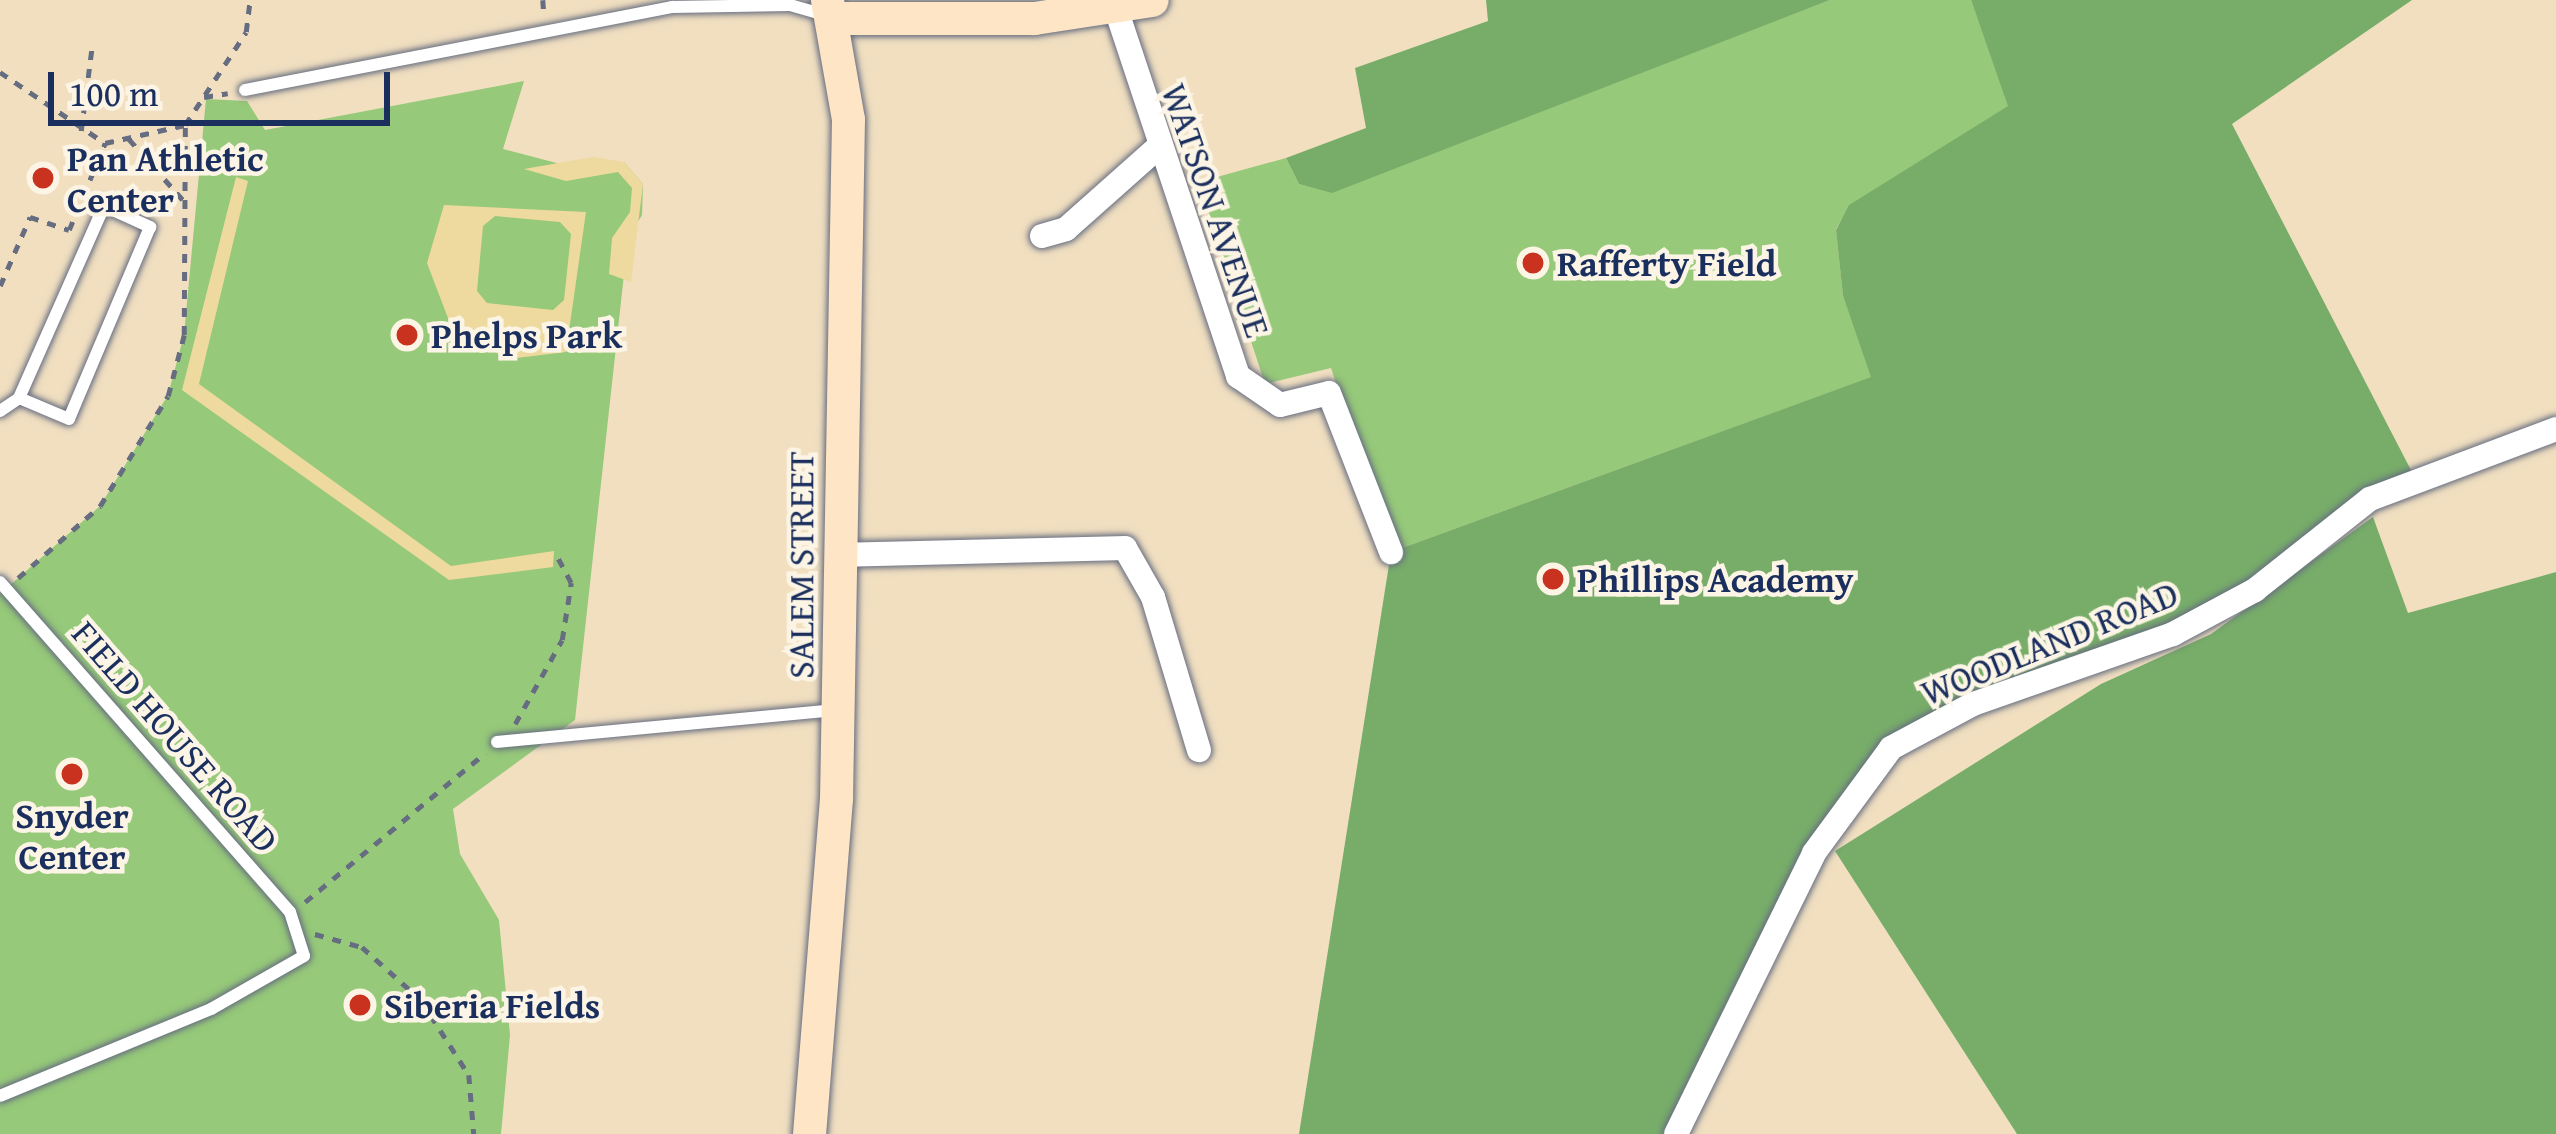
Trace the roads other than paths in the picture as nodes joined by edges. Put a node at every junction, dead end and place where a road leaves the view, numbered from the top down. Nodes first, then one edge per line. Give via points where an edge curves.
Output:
1 (1136, 3) edge
2 (833, 9) edge
3 (245, 90) road end
4 (1156, 149) junction
5 (1042, 236) dead end
6 (19, 398) junction
7 (0, 410) edge
8 (2556, 429) edge
9 (1391, 552) dead end
10 (837, 555) junction
11 (3, 585) edge
12 (838, 710) junction
13 (497, 742) road end
14 (1199, 749) dead end
15 (0, 1096) edge
16 (809, 1134) edge
17 (1676, 1134) edge

1 - 2 street via 898,25
1 - 4 street, WATSON AVENUE
2 - 3 lane via 672,7
2 - 10 street, SALEM STREET via 848,119
4 - 5 street via 1066,230
4 - 9 street, WATSON AVENUE via 1238,376 1280,405 1329,393
6 - 6 lane via 104,206 150,227 69,419
6 - 7 lane
8 - 17 street, WOODLAND ROAD via 2370,499 2255,590 2174,634 1973,704 1891,748 1814,854
10 - 12 street, SALEM STREET
10 - 14 street via 1125,548 1153,597
11 - 15 lane, FIELD HOUSE ROAD via 290,912 303,932 304,956 273,980
12 - 13 lane
12 - 16 street, SALEM STREET

